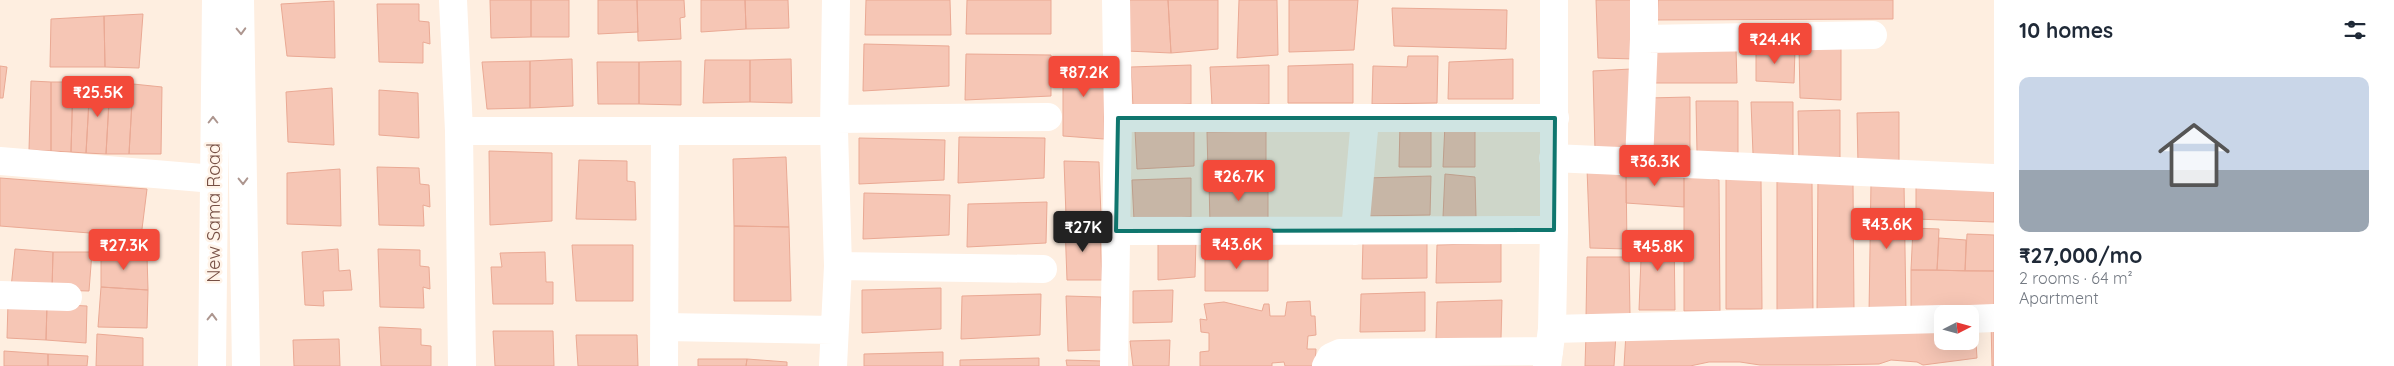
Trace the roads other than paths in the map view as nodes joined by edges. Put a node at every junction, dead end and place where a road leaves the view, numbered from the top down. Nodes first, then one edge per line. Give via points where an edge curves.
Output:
1 (216, 0) edge
2 (240, 0) edge
3 (453, 0) edge
4 (836, 0) edge
5 (1116, 0) edge
6 (1554, 0) edge
7 (1644, 0) edge
8 (1874, 35) dead end
9 (1644, 39) junction
10 (1048, 117) dead end
11 (1118, 118) junction
12 (1555, 118) junction
13 (1365, 119) junction
14 (834, 125) junction
15 (459, 130) junction
16 (665, 131) junction
17 (1553, 158) junction
18 (0, 161) edge
19 (1639, 163) junction
20 (214, 178) junction
21 (1994, 178) edge
22 (1554, 230) junction
23 (1116, 231) junction
24 (1355, 231) junction
25 (838, 266) junction
26 (1044, 269) dead end
27 (0, 294) edge
28 (68, 297) dead end
29 (1979, 318) edge
30 (1994, 318) edge
31 (1934, 320) edge
32 (665, 327) junction
33 (834, 330) junction
34 (1550, 349) edge
35 (212, 366) edge
36 (246, 366) edge
37 (462, 366) edge
38 (664, 366) edge
39 (833, 366) edge
40 (1114, 366) edge
41 (1326, 366) edge

20 -> 1 street, New Sama Road
2 -> 36 street, New Sama Road
3 - 15 street
4 - 14 street
5 - 11 street
6 - 12 street
7 - 9 street
8 - 9 street
9 - 19 street
10 - 14 street
11 - 13 street
11 - 23 street
12 - 13 street
12 - 17 street
13 - 24 street
14 - 16 street
14 - 25 street
15 - 16 street
15 - 37 street
16 - 32 street
17 - 19 street
17 - 22 street
18 - 20 street
19 - 21 street
35 -> 20 street, New Sama Road
22 - 24 street
22 - 34 street
23 - 24 street
23 - 40 street
25 - 26 street
25 - 33 street
27 - 28 street
29 - 30 street
31 - 34 street
32 - 33 street
32 - 38 street
33 - 39 street
34 - 41 street via 1340,353 1330,357

